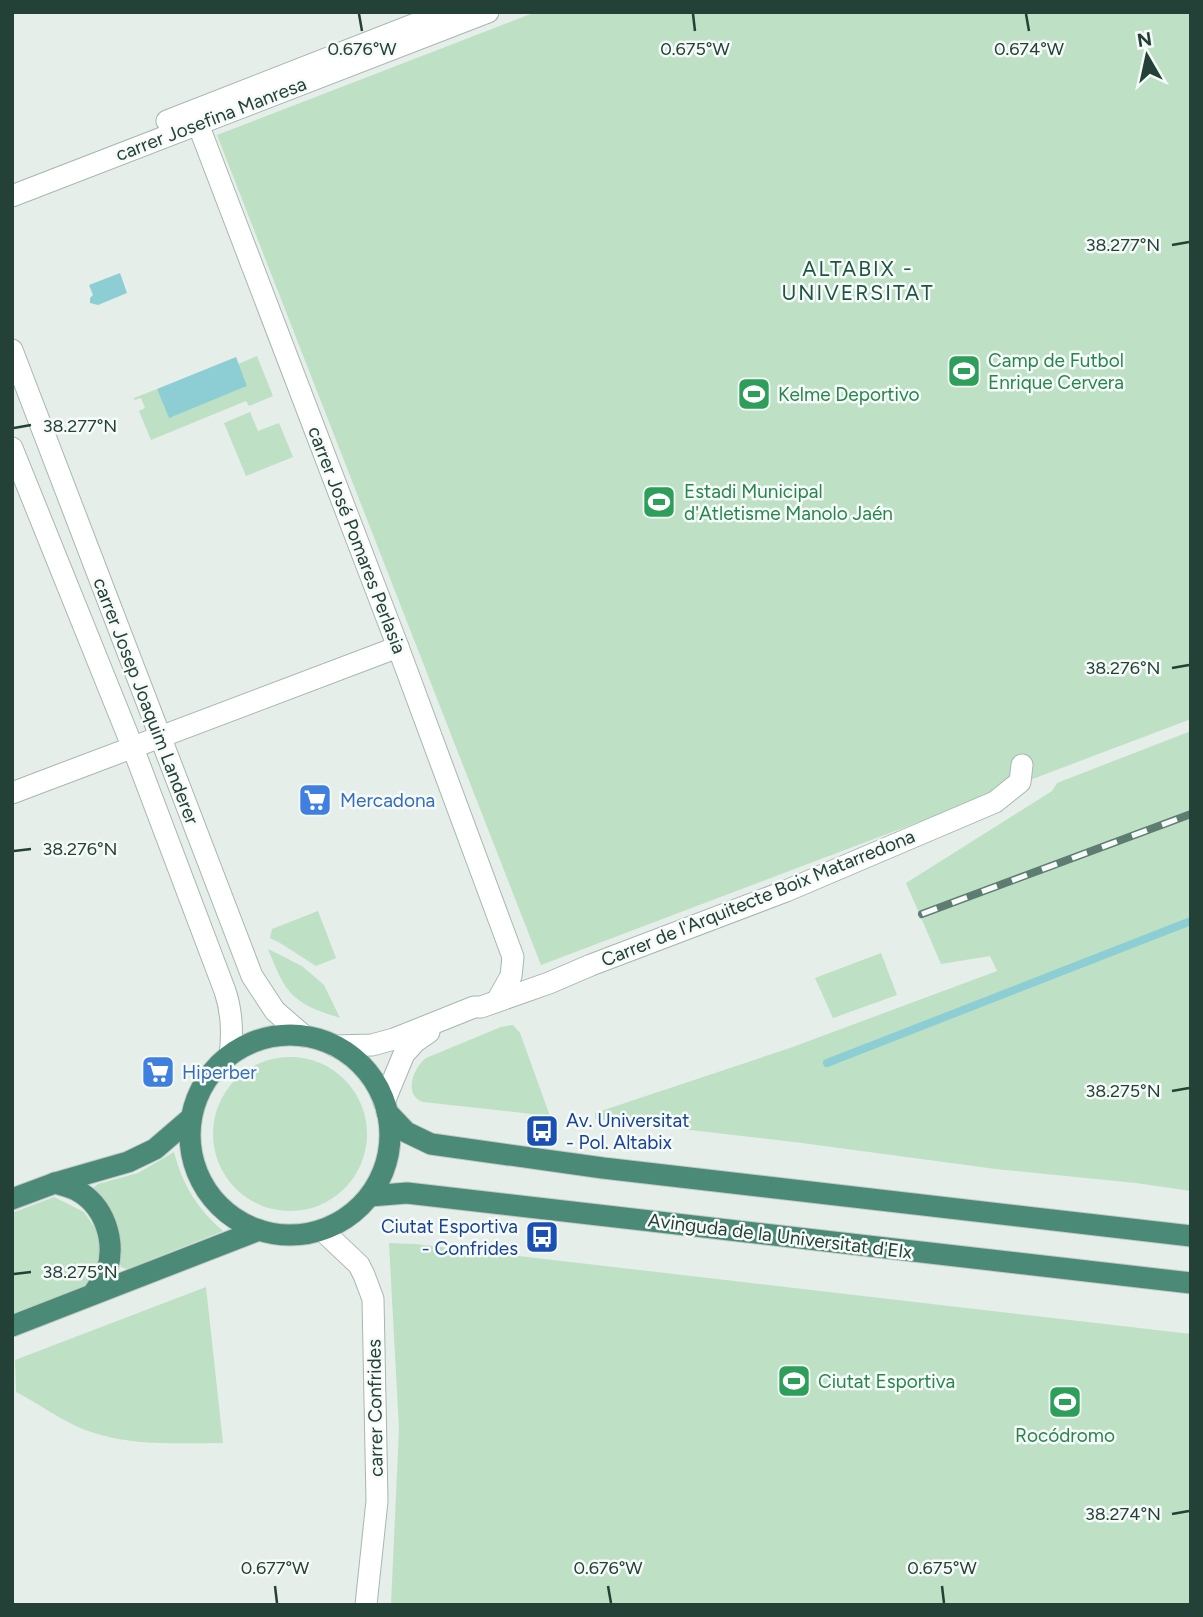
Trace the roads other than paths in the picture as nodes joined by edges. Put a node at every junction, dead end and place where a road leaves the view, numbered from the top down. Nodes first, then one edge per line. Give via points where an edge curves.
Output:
1 (446, 12) edge
2 (488, 12) edge
3 (198, 124) junction
4 (12, 181) edge
5 (12, 196) edge
6 (12, 350) edge
7 (12, 449) edge
8 (398, 647) junction
9 (160, 737) junction
10 (133, 748) junction
11 (1022, 765) dead end
12 (12, 793) edge
13 (513, 957) junction
14 (549, 983) junction
15 (497, 1001) junction
16 (474, 1007) junction
17 (304, 1036) junction
18 (335, 1046) junction
19 (230, 1055) junction
20 (385, 1107) junction
21 (191, 1118) junction
22 (55, 1183) junction
23 (369, 1196) junction
24 (12, 1199) edge
25 (259, 1230) junction
26 (322, 1230) junction
27 (1191, 1236) edge
28 (1191, 1283) edge
29 (93, 1294) junction
30 (12, 1326) edge
31 (366, 1605) edge

1 - 4 street, carrer Josefina Manresa
2 - 3 street, carrer Josefina Manresa
3 - 5 street, carrer Josefina Manresa
3 - 8 street, carrer José Pomares Perlasia
6 - 9 street, carrer Josep Joaquim Landerer
7 - 10 street, carrer Josep Joaquim Landerer
8 - 9 street
8 - 13 street, carrer José Pomares Perlasia
9 - 10 street
9 - 17 street, carrer Josep Joaquim Landerer via 252,976 275,1011
10 - 12 street
10 - 19 street, carrer Josep Joaquim Landerer via 229,1003
11 - 14 street, Carrer de l'Arquitecte Boix Matarredona via 1020,782 995,802 786,891
13 - 14 street via 525,971
13 - 15 street via 511,976
14 - 15 street, Carrer de l'Arquitecte Boix Matarredona
15 - 16 street, Carrer de l'Arquitecte Boix Matarredona
16 - 18 street, Carrer de l'Arquitecte Boix Matarredona via 394,1039
16 - 20 street, Carrer de l'Arquitecte Boix Matarredona via 433,1028 404,1054
17 - 18 highway
17 - 19 highway via 253,1042
18 - 20 highway via 365,1069
19 - 21 highway via 205,1083
20 - 23 highway via 389,1148 383,1173
20 - 27 highway via 406,1132 431,1143 617,1170
21 - 22 highway via 137,1158
21 - 25 highway via 194,1166 204,1187 219,1206
22 - 24 highway
22 - 29 highway via 94,1203 106,1222 111,1247 107,1273
23 - 26 highway via 340,1222
23 - 28 highway, Avinguda de la Universitat d'Elx via 407,1192
25 - 26 highway via 280,1235
25 - 29 highway
26 - 31 street, carrer Confrides via 359,1265 373,1299 377,1501
29 - 30 highway

